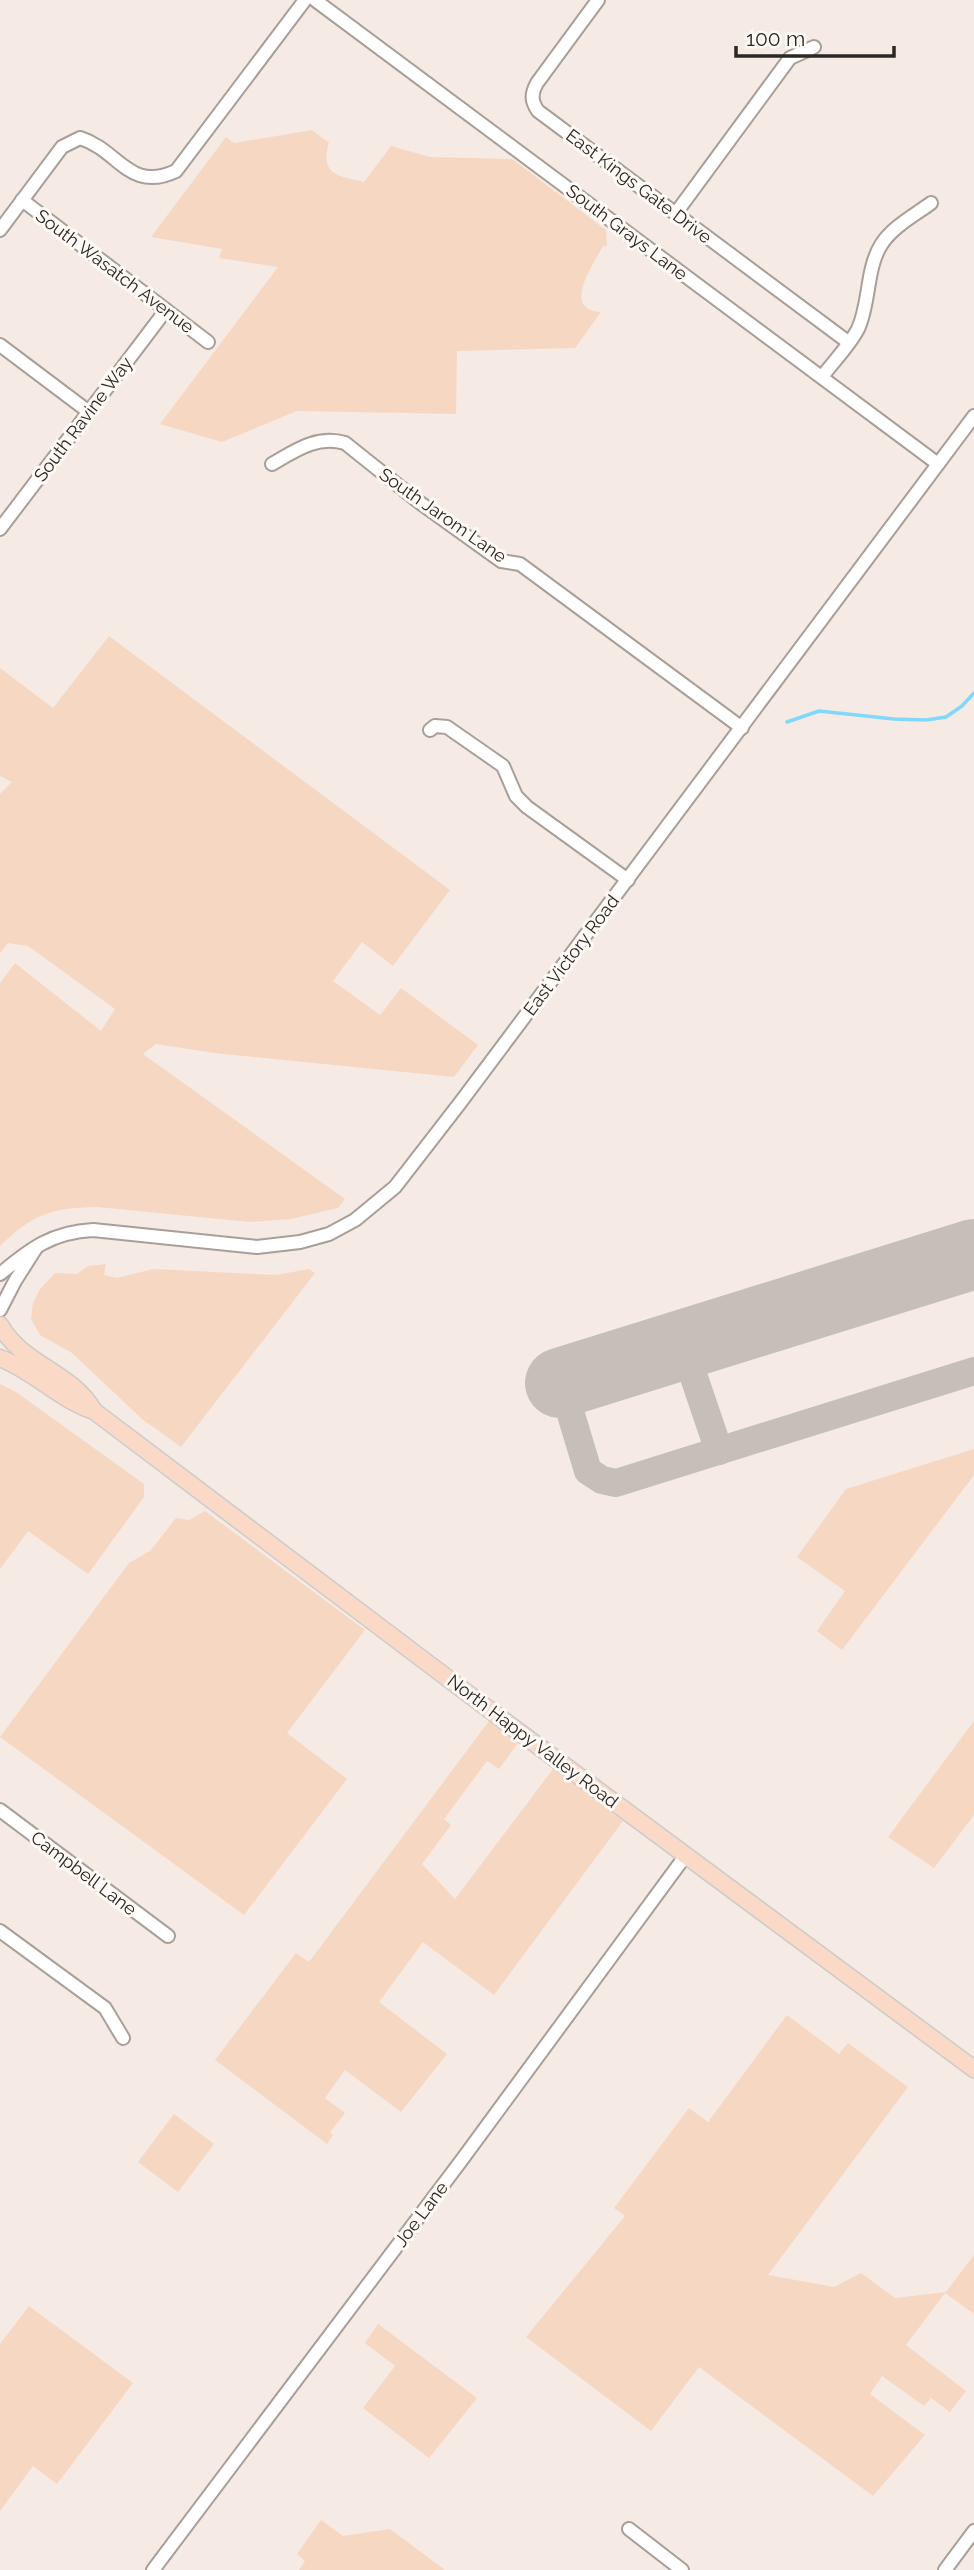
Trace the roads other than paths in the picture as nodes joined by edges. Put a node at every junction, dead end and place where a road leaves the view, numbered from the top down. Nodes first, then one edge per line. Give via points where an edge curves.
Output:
1 (305, 0) edge
2 (598, 0) edge
3 (323, 3) edge
4 (814, 47) dead end
5 (22, 201) junction
6 (931, 203) dead end
7 (676, 213) junction
8 (0, 230) edge
9 (166, 310) junction
10 (208, 342) dead end
11 (848, 342) junction
12 (0, 345) edge
13 (821, 377) junction
14 (89, 412) junction
15 (974, 416) edge
16 (272, 464) dead end
17 (938, 464) junction
18 (5, 511) edge
19 (0, 529) edge
20 (742, 728) junction
21 (430, 730) dead end
22 (628, 880) junction
23 (36, 1248) junction
24 (0, 1274) edge
25 (0, 1310) edge
26 (0, 1325) edge
27 (0, 1358) edge
28 (94, 1411) junction
29 (0, 1810) edge
30 (686, 1855) junction
31 (0, 1931) edge
32 (168, 1936) dead end
33 (123, 2038) dead end
34 (974, 2069) edge
35 (629, 2529) dead end
36 (974, 2531) edge
37 (153, 2570) edge
38 (682, 2570) edge
39 (945, 2570) edge

1 - 5 street via 176,170 164,176 140,177 80,138 62,147
2 - 7 street, East Kings Gate Drive via 537,83 533,103
3 - 13 street, South Grays Lane
4 - 7 street via 790,58
5 - 8 street
5 - 9 street, South Wasatch Avenue
6 - 11 street via 881,244 864,311
7 - 11 street, East Kings Gate Drive
9 - 10 street, South Wasatch Avenue
9 - 14 street, South Ravine Way
11 - 13 street
12 - 14 street
13 - 17 street, South Grays Lane
14 - 18 street, South Ravine Way
15 - 17 street, East Victory Road
16 - 20 street, South Jarom Lane via 311,442 331,439 345,443 501,561 520,564
17 - 20 street, East Victory Road
18 - 19 street, South Ravine Way
20 - 22 street, East Victory Road
21 - 22 street via 447,727 502,766 516,796 527,807
22 - 23 street, East Victory Road via 395,1187 355,1220 300,1242 257,1247 93,1230 69,1231
23 - 24 street, East Victory Road
23 - 25 street
26 - 28 main road, North Happy Valley Road via 19,1350 73,1387
27 - 28 main road, North Happy Valley Road
28 - 30 main road, North Happy Valley Road
29 - 32 street, Campbell Lane
30 - 34 main road, North Happy Valley Road
30 - 37 street, Joe Lane
31 - 33 street via 105,2008
35 - 38 street
36 - 39 street

